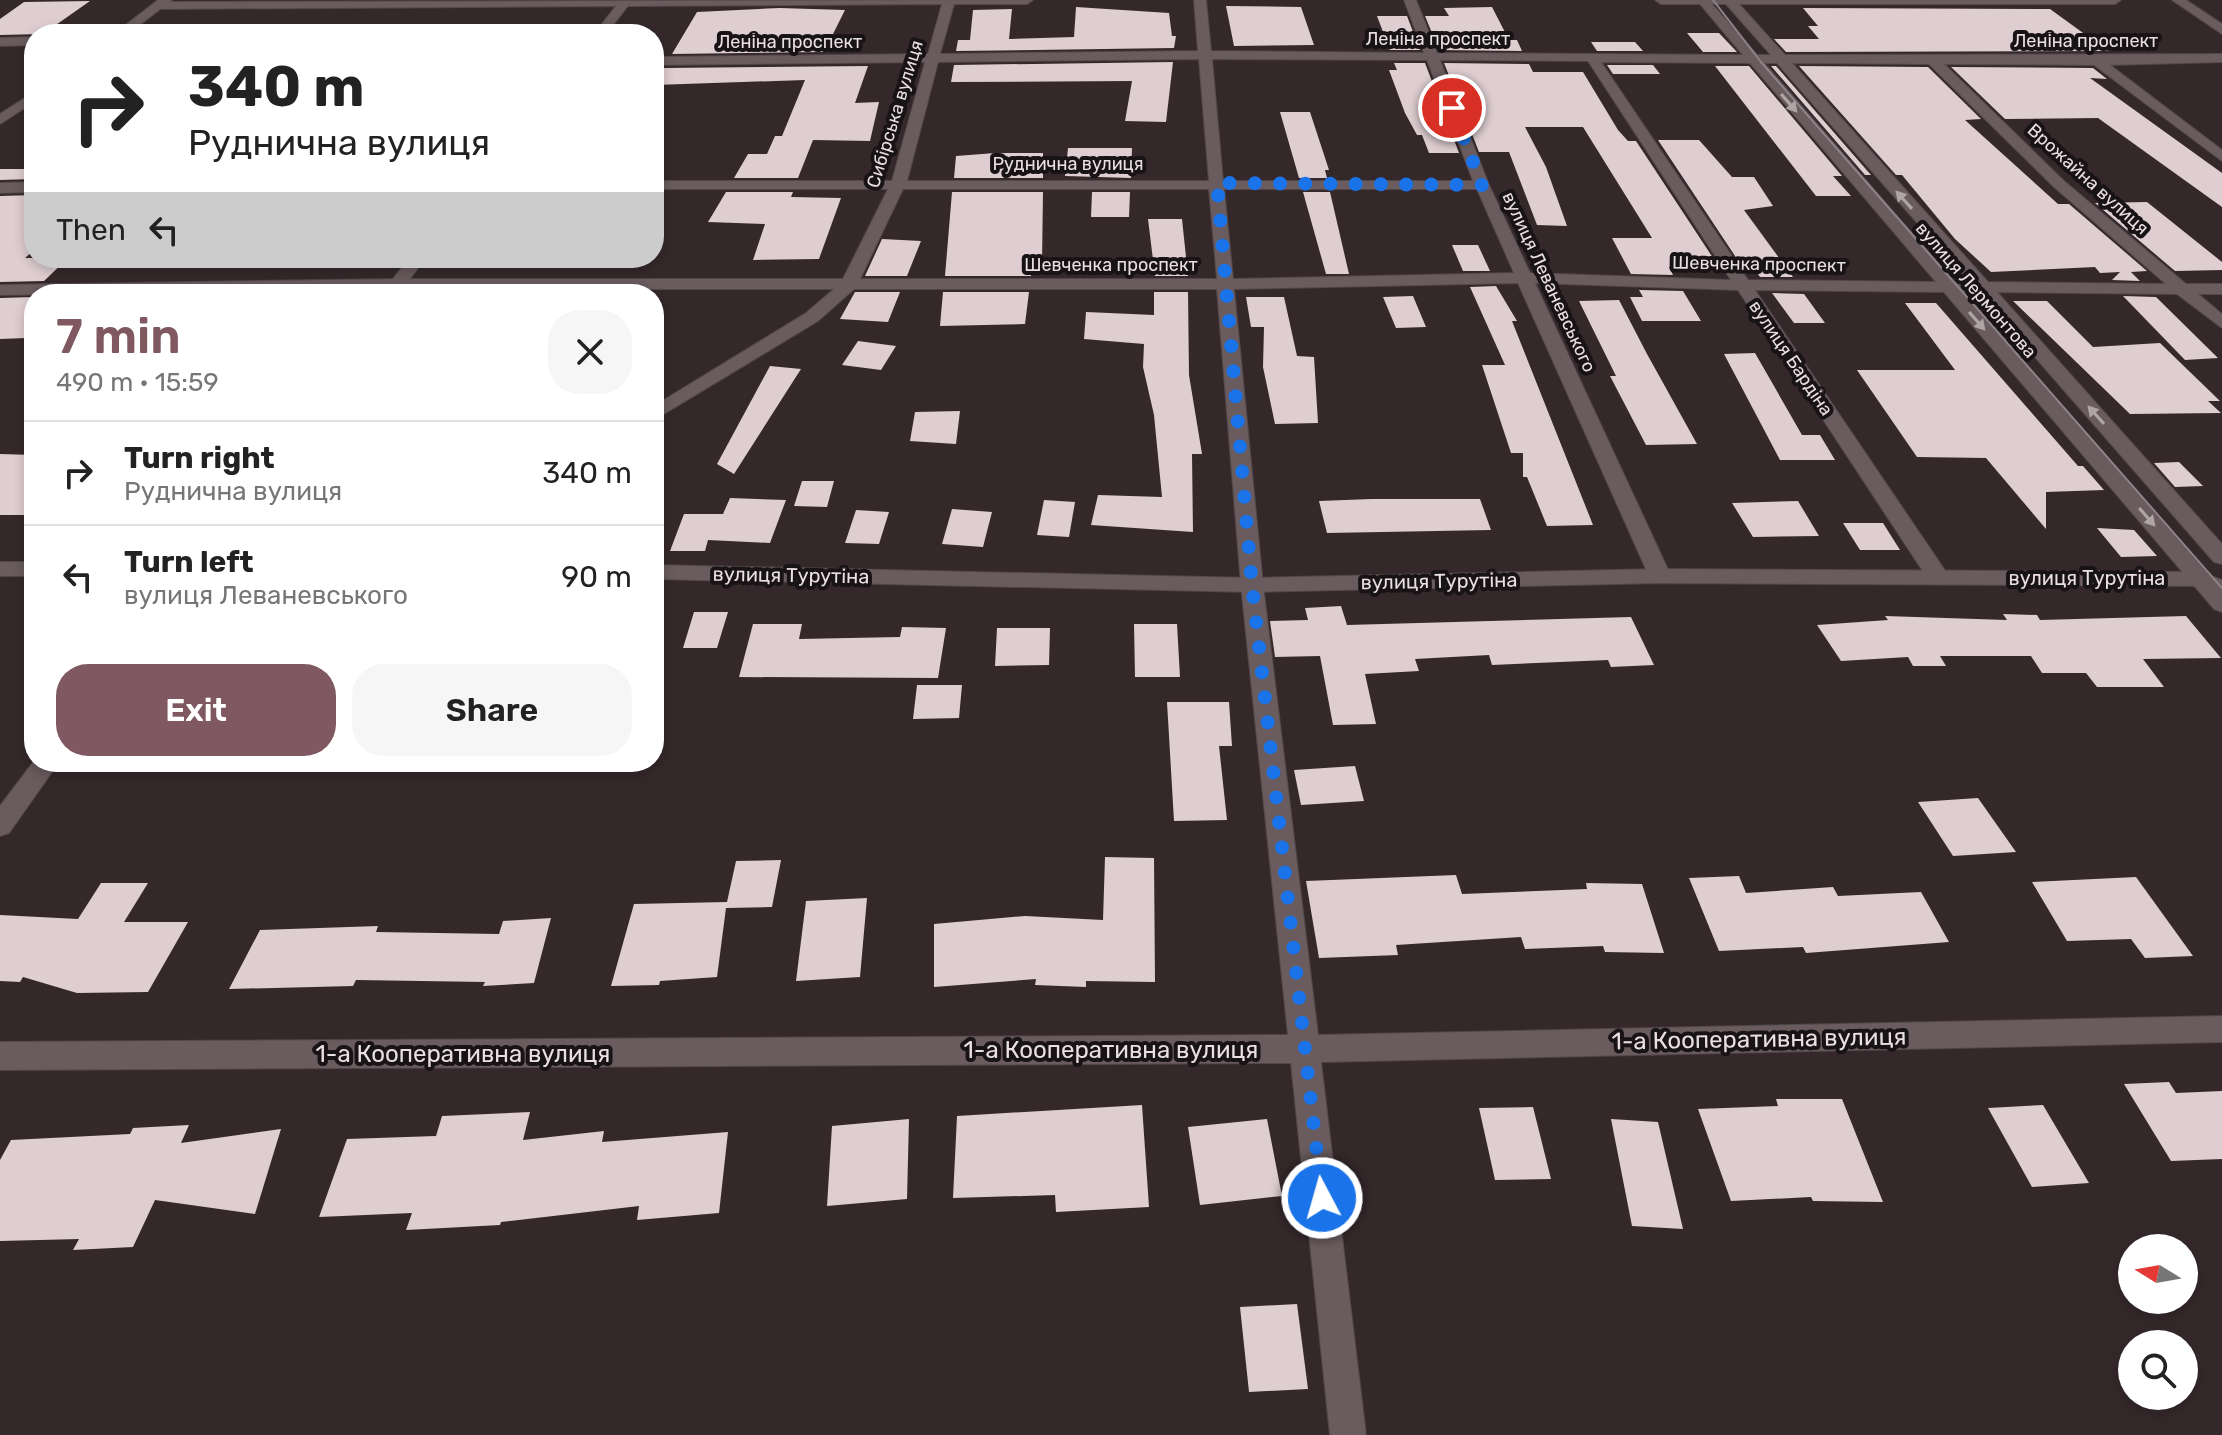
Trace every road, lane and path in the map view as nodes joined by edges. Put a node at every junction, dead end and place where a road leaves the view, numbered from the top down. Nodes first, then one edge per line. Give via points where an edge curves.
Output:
1 (1027, 0) edge
2 (1200, 0) edge
3 (1410, 0) edge
4 (1661, 0) edge
5 (1703, 0) edge
6 (1729, 0) edge
7 (2115, 0) edge
8 (2178, 0) edge
9 (949, 1) edge
10 (629, 2) edge
11 (163, 3) edge
12 (134, 24) edge
13 (609, 24) edge
14 (2222, 30) edge
15 (24, 41) edge
16 (0, 42) edge
17 (1205, 55) junction
18 (1431, 56) junction
19 (1749, 57) junction
20 (1777, 57) junction
21 (1592, 58) junction
22 (2222, 58) edge
23 (1932, 59) junction
24 (934, 60) junction
25 (664, 61) edge
26 (2097, 61) junction
27 (24, 103) edge
28 (0, 120) edge
29 (2222, 157) edge
30 (1217, 183) junction
31 (664, 185) edge
32 (898, 185) junction
33 (1482, 185) junction
34 (24, 187) edge
35 (0, 188) edge
36 (1525, 278) junction
37 (1226, 284) junction
38 (1741, 285) junction
39 (848, 286) junction
40 (1947, 286) junction
41 (664, 287) edge
42 (1982, 287) junction
43 (2185, 289) junction
44 (2222, 289) edge
45 (0, 290) edge
46 (24, 290) edge
47 (2222, 323) edge
48 (664, 408) edge
49 (2222, 557) edge
50 (0, 569) edge
51 (24, 569) edge
52 (664, 572) edge
53 (1660, 576) junction
54 (1938, 577) junction
55 (2200, 579) junction
56 (1252, 585) junction
57 (2222, 589) edge
58 (2222, 604) edge
59 (40, 772) edge
60 (0, 826) edge
61 (2222, 1029) edge
62 (1306, 1049) junction
63 (0, 1056) edge
64 (1348, 1435) edge

1 - 9 street
2 - 17 street
3 - 18 street, вулиця Леваневського
4 - 5 street
5 - 6 street
5 - 19 street, вулиця Лермонтова
6 - 7 street
6 - 20 street, вулиця Лермонтова
8 - 14 street
9 - 10 street
9 - 24 street, Сибірська вулиця
10 - 11 street
10 - 13 street
11 - 12 street
15 - 16 street
17 - 18 street, Леніна проспект
17 - 24 street, Леніна проспект
17 - 30 street
18 - 21 street, Леніна проспект
18 - 33 street, вулиця Леваневського
19 - 20 street, Леніна проспект
19 - 21 street, Леніна проспект
19 -> 40 street, вулиця Лермонтова
20 - 23 street, Леніна проспект
42 -> 20 street, вулиця Лермонтова
21 - 38 street, вулиця Бардіна
22 - 26 street, Леніна проспект
23 - 26 street, Леніна проспект
23 - 43 street, Врожайна вулиця via 2059,184
24 - 25 street, Леніна проспект
24 - 32 street, Сибірська вулиця
26 - 29 street
27 - 28 street
30 - 32 street, Руднична вулиця
30 - 33 street, Руднична вулиця
30 - 37 street
31 - 32 street, Руднична вулиця
32 - 39 street, Сибірська вулиця
33 - 36 street, вулиця Леваневського
34 - 35 street
36 - 37 street, Шевченка проспект
36 - 38 street, Шевченка проспект
36 - 53 street, вулиця Леваневського
37 - 39 street, Шевченка проспект
37 - 56 street
38 - 40 street, Шевченка проспект
38 - 54 street, вулиця Бардіна
39 - 41 street, Шевченка проспект
39 - 48 street, Сибірська вулиця via 812,317
40 - 42 street, Шевченка проспект
40 -> 55 street, вулиця Лермонтова
42 - 43 street, Шевченка проспект
49 -> 42 street, вулиця Лермонтова
43 - 44 street, Шевченка проспект
43 - 47 street, Врожайна вулиця
45 - 46 street, Шевченка проспект
50 - 51 street
52 - 56 street, вулиця Турутіна
53 - 54 street, вулиця Турутіна
53 - 56 street, вулиця Турутіна
54 - 55 street, вулиця Турутіна
55 - 57 street, вулиця Турутіна
55 - 58 street, вулиця Лермонтова
56 - 62 street
59 - 60 street
61 - 62 street, 1-а Кооперативна вулиця
62 - 63 street, 1-а Кооперативна вулиця
62 - 64 street

